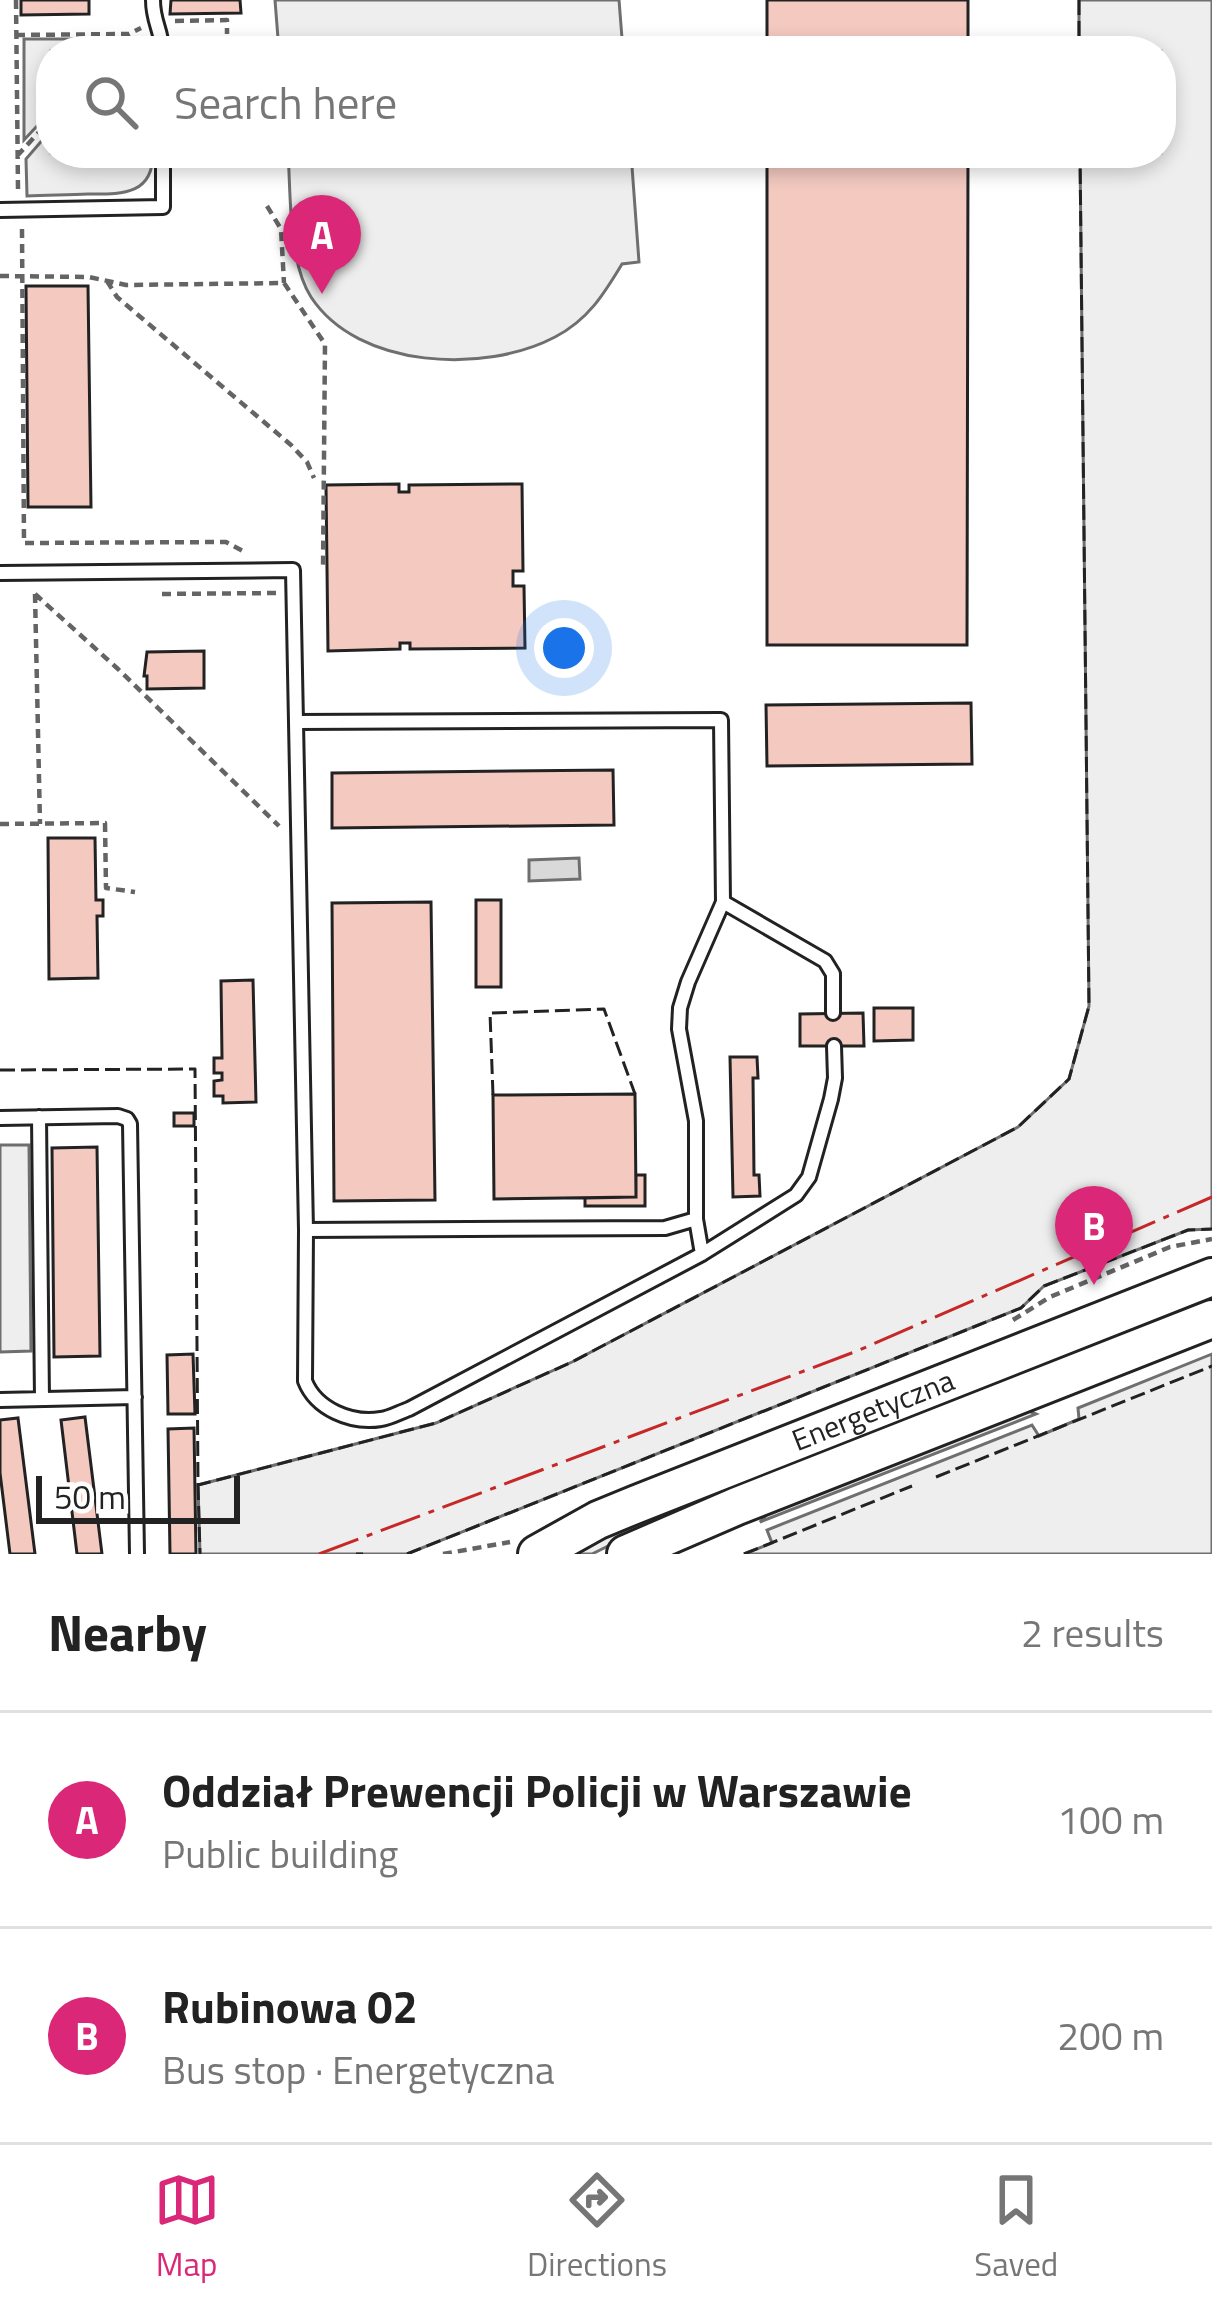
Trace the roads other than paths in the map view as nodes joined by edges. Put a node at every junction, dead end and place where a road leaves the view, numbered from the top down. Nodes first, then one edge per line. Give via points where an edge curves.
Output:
1 (153, 0) edge
2 (162, 36) edge
3 (163, 168) edge
4 (0, 210) edge
5 (0, 573) edge
6 (296, 722) junction
7 (723, 902) junction
8 (833, 1013) dead end
9 (834, 1046) dead end
10 (39, 1117) junction
11 (0, 1118) edge
12 (696, 1219) junction
13 (306, 1230) junction
14 (702, 1254) junction
15 (1212, 1277) edge
16 (1212, 1319) edge
17 (135, 1397) junction
18 (0, 1400) edge
19 (42, 1400) junction
20 (137, 1554) edge
21 (536, 1554) edge
22 (626, 1554) edge

1 - 2 lane
3 - 4 lane via 163,207
5 - 6 lane via 293,571
6 - 7 lane via 721,720
6 - 13 lane
7 - 8 lane via 825,961
7 - 12 lane via 680,1008 696,1120
9 - 14 lane via 831,1099 809,1177 796,1195
10 - 11 lane
10 - 17 lane via 118,1115 130,1124
10 - 19 lane
12 - 13 lane via 665,1228
12 - 14 lane
13 - 14 lane via 310,1395 351,1418 382,1420
15 - 21 street, Energetyczna via 637,1504
16 - 22 street, Energetyczna
17 - 19 lane
17 - 20 lane
18 - 19 lane

